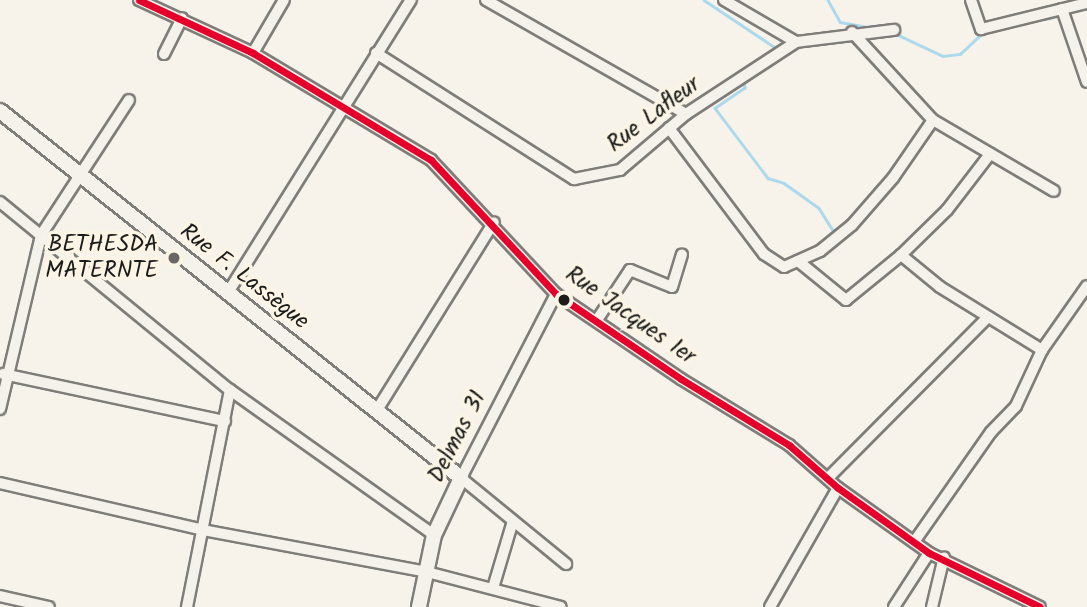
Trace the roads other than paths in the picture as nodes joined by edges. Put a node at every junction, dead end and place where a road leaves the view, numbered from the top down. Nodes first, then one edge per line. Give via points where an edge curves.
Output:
1 (139, 0) edge
2 (284, 0) edge
3 (411, 0) edge
4 (486, 0) edge
5 (724, 0) edge
6 (971, 0) edge
7 (1087, 3) edge
8 (159, 4) edge
9 (1062, 9) junction
10 (182, 18) junction
11 (894, 30) dead end
12 (852, 32) junction
13 (796, 42) junction
14 (253, 53) junction
15 (376, 53) junction
16 (164, 54) dead end
17 (1087, 82) edge
18 (129, 100) dead end
19 (346, 108) junction
20 (0, 111) edge
21 (686, 114) junction
22 (933, 120) junction
23 (669, 128) junction
24 (990, 154) junction
25 (78, 177) junction
26 (1054, 191) dead end
27 (0, 202) edge
28 (494, 222) junction
29 (41, 235) junction
30 (682, 255) dead end
31 (901, 255) junction
32 (798, 261) junction
33 (1087, 286) edge
34 (227, 294) junction
35 (556, 294) junction
36 (988, 317) junction
37 (597, 320) junction
38 (1042, 350) junction
39 (3, 375) edge
40 (230, 390) junction
41 (0, 409) edge
42 (377, 410) junction
43 (225, 421) junction
44 (461, 478) junction
45 (828, 478) junction
46 (0, 483) edge
47 (838, 488) junction
48 (513, 521) junction
49 (203, 530) junction
50 (434, 535) junction
51 (914, 542) junction
52 (929, 553) junction
53 (944, 558) junction
54 (566, 564) dead end
55 (426, 572) junction
56 (493, 588) junction
57 (0, 597) edge
58 (50, 607) edge
59 (187, 607) edge
60 (419, 607) edge
61 (561, 607) edge
62 (770, 607) edge
63 (894, 607) edge
64 (932, 607) edge
65 (1040, 607) edge

1 - 8 street, Rue Jacques 1er
2 - 14 street
3 - 15 street
4 - 21 street
5 - 13 street
6 - 9 street via 981,29
7 - 9 street
8 - 10 street, Rue Jacques 1er
9 - 17 street
10 - 14 street, Rue Jacques 1er
10 - 16 street
11 - 12 street, Rue Lafleur
12 - 13 street, Rue Lafleur
12 - 22 street
13 - 21 street, Rue Lafleur
14 - 19 street, Rue Jacques 1er
15 - 19 street
15 - 23 street, Rue Lafleur via 574,179 620,170
18 - 25 street
19 - 28 street, Rue Jacques 1er via 431,160
19 - 34 street
20 - 25 street, Rue F. Lassègue
21 - 23 street, Rue Lafleur
22 - 24 street
22 - 32 street via 893,178 852,225 820,251
23 - 32 street via 764,254 784,267
24 - 26 street
24 - 31 street via 947,210
25 - 29 street
25 - 34 street, Rue F. Lassègue
27 - 29 street
28 - 35 street, Rue Jacques 1er
28 - 42 street
29 - 39 street
29 - 40 street
30 - 37 street via 672,287 630,270
31 - 32 street via 846,299
31 - 36 street
33 - 38 street
34 - 42 street, Rue F. Lassègue
35 - 37 street, Rue Jacques 1er
35 - 44 street, Delmas 31
36 - 38 street
36 - 45 street
37 - 45 street, Rue Jacques 1er via 681,379 789,445
38 - 51 street via 1016,406 991,432
39 - 41 street
39 - 43 street
40 - 43 street
40 - 50 street
42 - 44 street, Rue F. Lassègue
43 - 49 street
44 - 48 street
44 - 50 street, Delmas 31
45 - 47 street, Rue Jacques 1er
46 - 49 street
47 - 51 street, Rue Jacques 1er
47 - 62 street
48 - 54 street
48 - 56 street
49 - 55 street
49 - 59 street
50 - 55 street, Delmas 31
51 - 52 street, Rue Jacques 1er
52 - 53 street, Rue Jacques 1er
52 - 63 street
53 - 64 street
53 - 65 street, Rue Jacques 1er
55 - 56 street
55 - 60 street, Delmas 31
56 - 61 street
57 - 58 street

